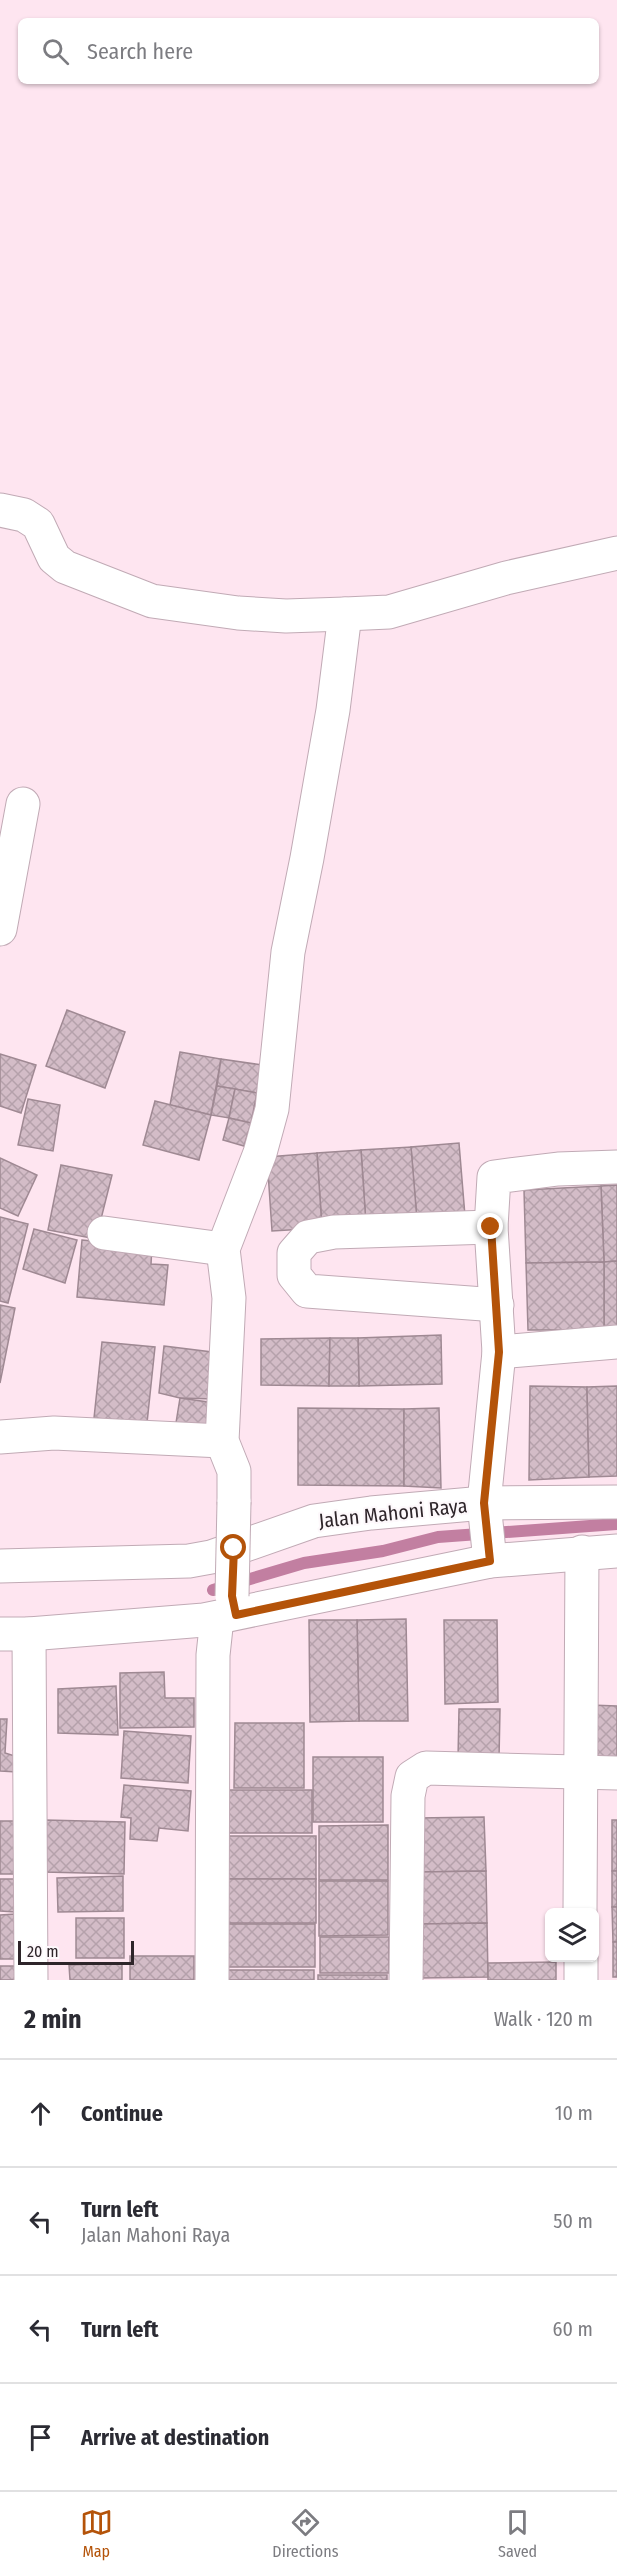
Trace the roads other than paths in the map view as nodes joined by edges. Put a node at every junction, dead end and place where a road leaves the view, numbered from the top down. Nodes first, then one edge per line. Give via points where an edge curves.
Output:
1 (0, 510) edge
2 (617, 552) edge
3 (345, 615) junction
4 (23, 804) dead end
5 (0, 929) edge
6 (617, 1167) edge
7 (491, 1227) junction
8 (104, 1233) dead end
9 (223, 1249) junction
10 (497, 1305) junction
11 (617, 1342) edge
12 (499, 1352) junction
13 (0, 1437) edge
14 (222, 1441) junction
15 (617, 1502) edge
16 (486, 1534) junction
17 (617, 1551) edge
18 (582, 1552) junction
19 (0, 1566) edge
20 (228, 1610) junction
21 (14, 1634) edge
22 (580, 1772) junction
23 (617, 1773) edge
24 (580, 1908) edge
25 (580, 1962) edge
26 (31, 1980) edge
27 (212, 1980) edge
28 (406, 1980) edge
29 (581, 1980) edge

1 - 3 street via 24,515 38,524 54,558 65,567 152,600 238,613
2 - 3 street via 506,578 389,612
3 - 9 street via 333,710 288,952 272,1108 260,1153
4 - 5 street
6 - 7 street via 494,1177
7 - 10 street
7 - 10 street via 334,1232 308,1238 294,1253 294,1275 307,1291
8 - 9 street
9 - 14 street via 229,1298
10 - 12 street
11 - 12 street
12 - 16 street
13 - 14 street via 54,1433
14 - 20 street, bridge via 234,1471
15 - 16 street, Jalan Mahoni Raya
16 - 18 street, Jalan Mahoni Raya
16 - 19 street, Jalan Mahoni Raya via 371,1513 314,1521 212,1557 189,1561
16 - 20 street, Jalan Mahoni Raya
17 - 18 street, Jalan Mahoni Raya
18 - 22 street
20 - 21 street, Jalan Mahoni Raya via 164,1624
20 - 27 street via 213,1655
21 - 26 street
22 - 23 street
22 - 24 street
22 - 28 street via 426,1768 412,1777 408,1796
25 - 29 street

